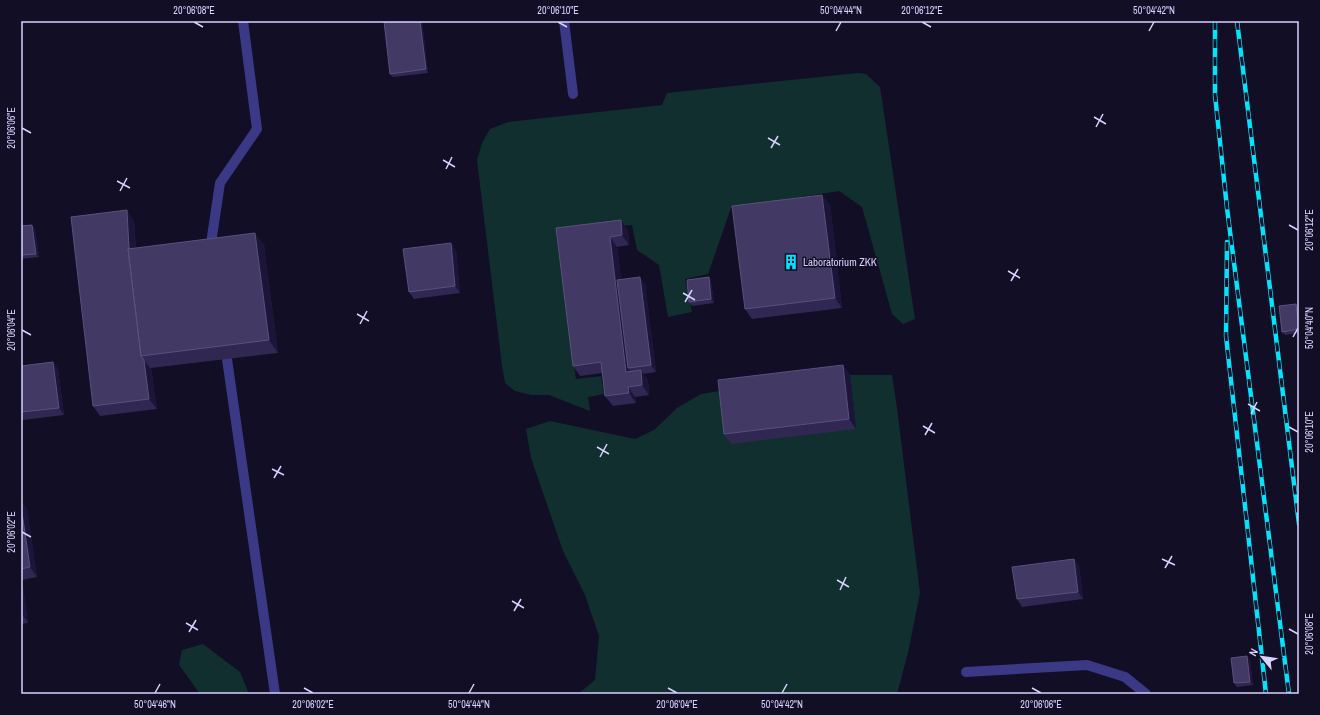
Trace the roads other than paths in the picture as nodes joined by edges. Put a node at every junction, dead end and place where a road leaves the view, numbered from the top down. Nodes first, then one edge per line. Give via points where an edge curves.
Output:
1 (243, 21) edge
2 (564, 21) edge
3 (573, 94) dead end
4 (210, 252) edge
5 (227, 359) edge
6 (966, 672) dead end
7 (275, 694) edge
8 (1146, 694) edge

1 - 4 lane via 256,129 220,183
2 - 3 lane
5 - 7 lane
6 - 8 lane via 1087,665 1125,677

